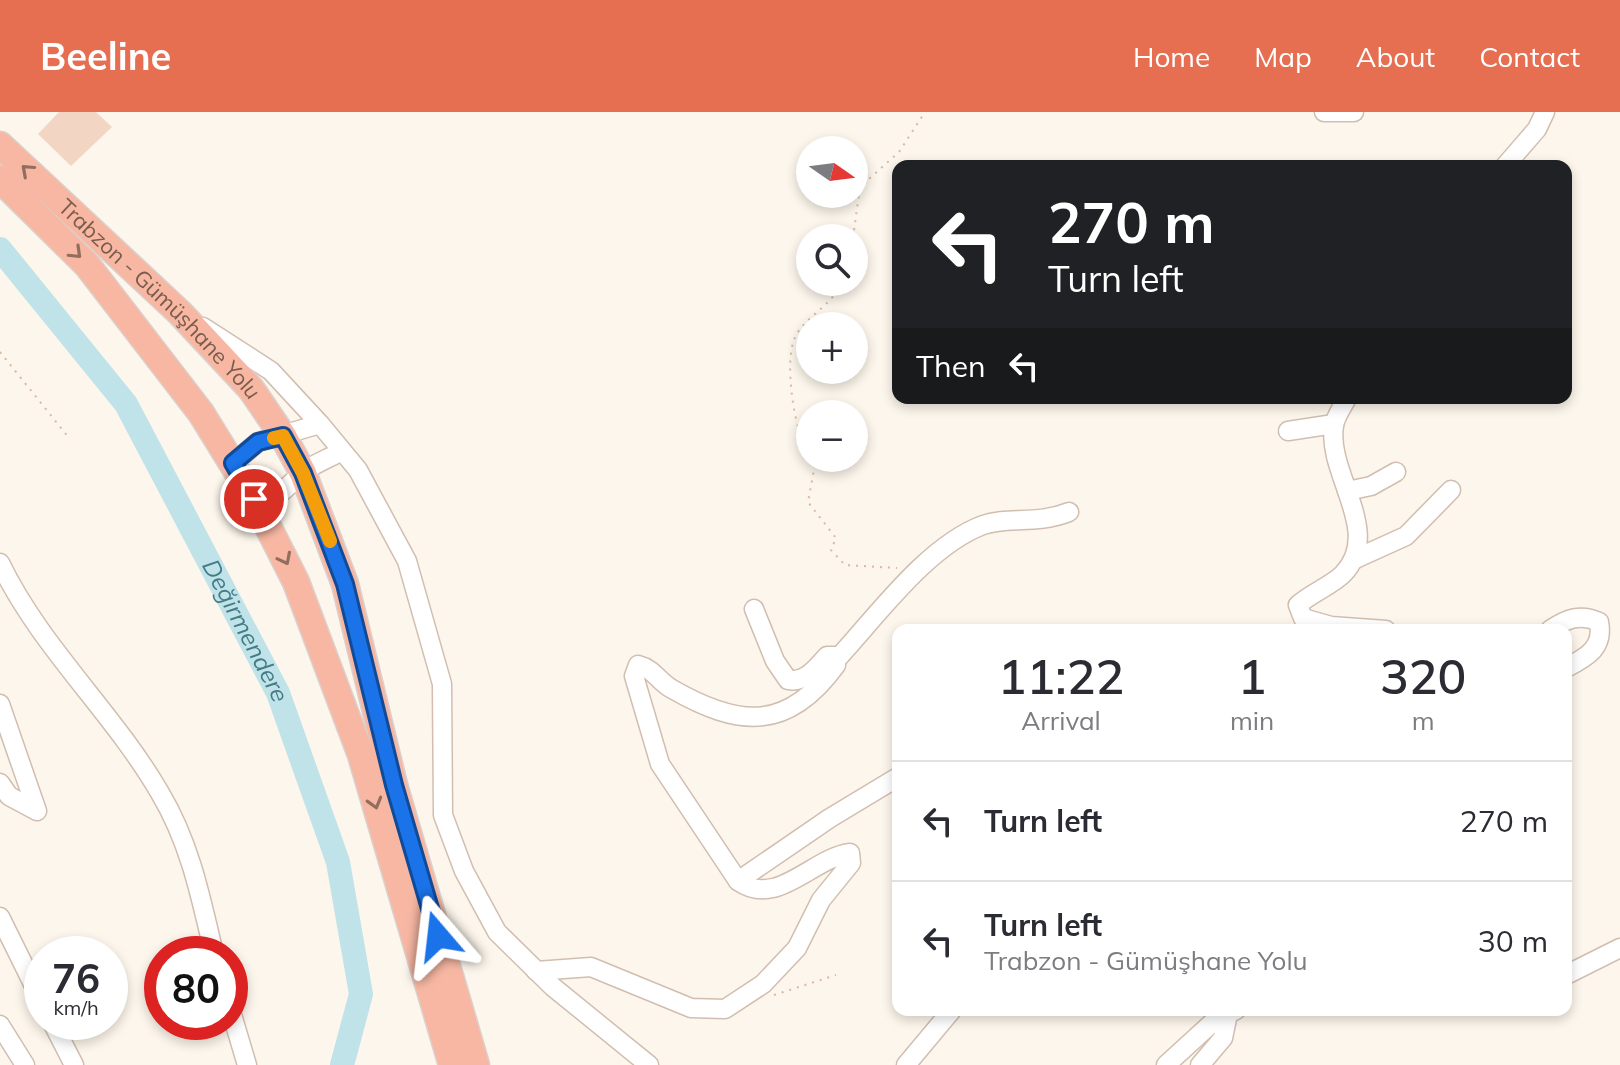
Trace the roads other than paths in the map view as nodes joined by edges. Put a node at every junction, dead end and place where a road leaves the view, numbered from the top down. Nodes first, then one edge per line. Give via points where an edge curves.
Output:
1 (1324, 112) edge
2 (1354, 112) edge
3 (1545, 112) edge
4 (0, 145) edge
5 (1510, 160) edge
6 (0, 179) edge
7 (180, 313) junction
8 (1344, 404) edge
9 (320, 424) junction
10 (1334, 424) junction
11 (1288, 431) dead end
12 (283, 436) junction
13 (342, 451) junction
14 (233, 463) junction
15 (1396, 472) dead end
16 (303, 473) junction
17 (1451, 490) dead end
18 (1347, 491) junction
19 (254, 499) junction
20 (1069, 512) dead end
21 (1353, 560) junction
22 (0, 563) edge
23 (754, 609) dead end
24 (1324, 624) edge
25 (1558, 624) edge
26 (837, 659) junction
27 (1572, 665) edge
28 (0, 704) edge
29 (892, 781) edge
30 (0, 783) edge
31 (738, 881) junction
32 (0, 917) edge
33 (210, 936) edge
34 (1620, 948) edge
35 (24, 966) edge
36 (536, 971) junction
37 (1572, 972) edge
38 (947, 1016) edge
39 (1224, 1016) edge
40 (1231, 1016) edge
41 (0, 1025) edge
42 (61, 1040) edge
43 (240, 1040) edge
44 (25, 1065) edge
45 (74, 1065) edge
46 (247, 1065) edge
47 (452, 1065) edge
48 (476, 1065) edge
49 (649, 1065) edge
50 (906, 1065) edge
51 (1166, 1065) edge
52 (1200, 1065) edge

1 - 2 street
3 - 5 street
7 -> 4 highway, Trabzon - Gümüşhane Yolu
6 -> 14 highway, Trabzon - Gümüşhane Yolu via 87,265
7 - 9 street via 271,371
7 - 12 highway, Trabzon - Gümüşhane Yolu via 251,389
8 - 10 street
9 - 12 street
9 - 13 street
10 - 11 street
10 - 18 street via 1335,461
12 - 14 street via 258,442
12 - 16 highway, Trabzon - Gümüşhane Yolu
13 - 16 street
13 - 36 street via 358,470 407,561 442,684 443,815 464,871 497,932
14 - 19 highway, Trabzon - Gümüşhane Yolu
15 - 18 street via 1371,486
16 - 19 street via 274,497
16 - 48 highway, Trabzon - Gümüşhane Yolu via 353,608 394,785
17 - 21 street via 1406,536
18 - 21 street via 1358,535
19 -> 47 highway, Trabzon - Gümüşhane Yolu via 296,582 361,755
20 - 26 street via 1042,521 985,524 926,562
21 - 24 street via 1342,575 1298,605 1303,618
22 - 33 street via 22,604 118,730 165,802 197,878
23 - 26 street via 788,680 796,682 810,674 827,656
25 - 27 street via 1587,616 1599,622 1602,635 1592,654
26 - 31 street via 818,690 796,707 765,718 695,702 667,687 650,668 638,665 634,676 660,764
28 - 30 street via 37,811 9,796
29 - 31 street
31 - 36 street via 766,891 834,855 850,853 851,863 821,900 797,948 763,984 725,1009 691,1008 591,967
32 - 35 street
34 - 37 street
36 - 49 street
38 - 50 street
39 - 51 street
40 - 52 street via 1223,1038
41 - 44 street
42 - 45 street
43 - 46 street

